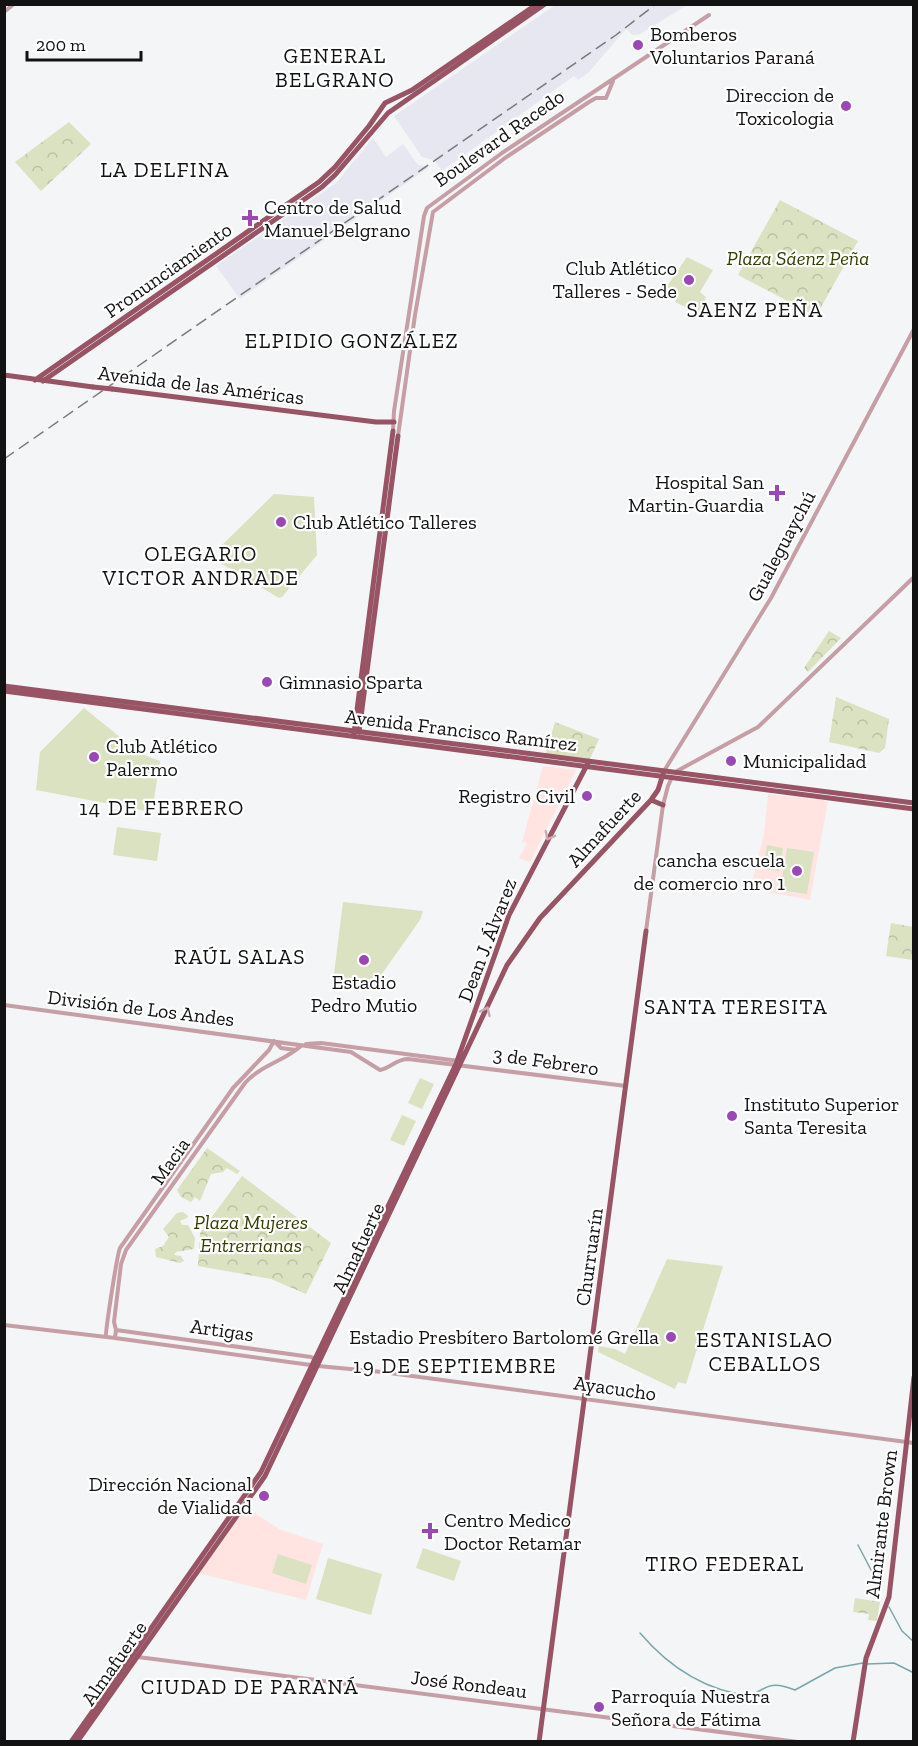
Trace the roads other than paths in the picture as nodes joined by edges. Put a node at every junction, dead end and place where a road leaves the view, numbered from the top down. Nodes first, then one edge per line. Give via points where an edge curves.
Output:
1 (14, 4) edge
2 (537, 4) edge
3 (545, 4) edge
4 (4, 12) edge
5 (709, 15) dead end
6 (613, 80) junction
7 (599, 89) junction
8 (608, 92) junction
9 (600, 98) junction
10 (914, 328) edge
11 (59, 369) junction
12 (4, 375) edge
13 (35, 380) junction
14 (44, 381) junction
15 (57, 382) junction
16 (400, 420) junction
17 (390, 423) junction
18 (396, 434) junction
19 (914, 577) edge
20 (4, 686) edge
21 (4, 691) edge
22 (356, 734) junction
23 (588, 764) junction
24 (676, 772) junction
25 (663, 774) junction
26 (671, 778) junction
27 (651, 800) junction
28 (914, 803) edge
29 (663, 805) junction
30 (914, 808) edge
31 (646, 931) joint
32 (4, 1005) edge
33 (274, 1041) junction
34 (303, 1044) junction
35 (296, 1050) junction
36 (458, 1063) junction
37 (627, 1086) junction
38 (4, 1324) edge
39 (106, 1326) junction
40 (116, 1329) junction
41 (106, 1338) junction
42 (115, 1338) junction
43 (315, 1358) junction
44 (315, 1366) junction
45 (914, 1377) edge
46 (585, 1399) junction
47 (906, 1442) junction
48 (914, 1443) edge
49 (138, 1656) junction
50 (544, 1707) junction
51 (71, 1742) edge
52 (77, 1742) edge
53 (539, 1742) edge
54 (798, 1742) edge
55 (853, 1742) edge

1 - 4 street
2 - 13 main road, Pronunciamiento via 412,90 385,103 319,182
3 - 11 main road, Pronunciamiento via 388,113 322,187
5 - 6 street, Boulevard Racedo
6 - 7 street, Boulevard Racedo
6 - 8 street
7 - 8 street via 606,88
7 - 9 street
7 - 17 street, Boulevard Racedo via 450,189 425,211
8 - 9 street, Boulevard Racedo via 606,98
9 - 16 street, Boulevard Racedo via 505,158 433,212
10 - 25 street, Gualeguaychú via 771,598
11 - 14 main road, Pronunciamiento
11 - 15 main road
12 - 13 main road, Avenida de las Américas
13 - 14 main road, Avenida de las Américas
14 - 15 main road, Avenida de las Américas
15 - 17 main road, Avenida de las Américas, bridge
16 - 17 street
16 - 18 street, Boulevard Racedo
17 - 18 street
18 - 22 main road, Boulevard Racedo
19 - 24 street via 758,727
20 - 22 main road, Avenida Francisco Ramírez
21 - 22 main road, Avenida Francisco Ramírez
22 - 23 main road, Avenida Francisco Ramírez
23 - 25 main road, Avenida Francisco Ramírez
23 -> 36 main road, Dean J. Álvarez via 509,915
24 - 25 main road, Avenida Francisco Ramírez
24 - 26 street
24 - 28 main road, Avenida Francisco Ramírez
25 - 26 main road, Avenida Francisco Ramírez
25 - 27 main road, Almafuerte
26 - 29 street, Churruarín
26 - 30 main road, Avenida Francisco Ramírez
27 - 29 main road
36 -> 27 main road, Almafuerte via 507,965 536,923
29 - 31 street, Churruarín
31 - 37 main road, Churruarín
32 - 33 street, División de Los Andes
33 - 34 street, División de Los Andes
33 - 35 street, División de Los Andes via 280,1048
33 - 39 street, Macia via 241,1077 118,1251
34 - 35 street, Macia
34 - 36 street, División de Los Andes via 321,1043
34 - 36 street, División de Los Andes via 354,1053 380,1070 405,1059
35 - 40 street, Macia via 261,1069 245,1083 126,1250 121,1264
36 - 37 street, 3 de Febrero
36 - 43 main road, Almafuerte
36 - 44 main road, Almafuerte
37 - 46 main road, Churruarín
38 - 41 street
39 - 40 street, Artigas
39 - 41 street, Macia
40 - 42 street, Macia
40 - 43 street, Artigas
41 - 42 street, Artigas
42 - 44 street, Artigas
43 - 44 main road, Almafuerte
44 - 46 street, Ayacucho
44 - 49 main road, Almafuerte via 265,1476
44 - 51 main road, Almafuerte via 258,1478
45 - 47 main road, Almirante Brown
46 - 47 street, Ayacucho
46 - 50 main road, Churruarín
47 - 48 street, Ayacucho
47 - 55 main road, Almirante Brown via 889,1597 866,1658
49 - 50 street, José Rondeau
49 - 52 main road, Almafuerte
50 - 53 main road, Churruarín
50 - 54 street, José Rondeau

